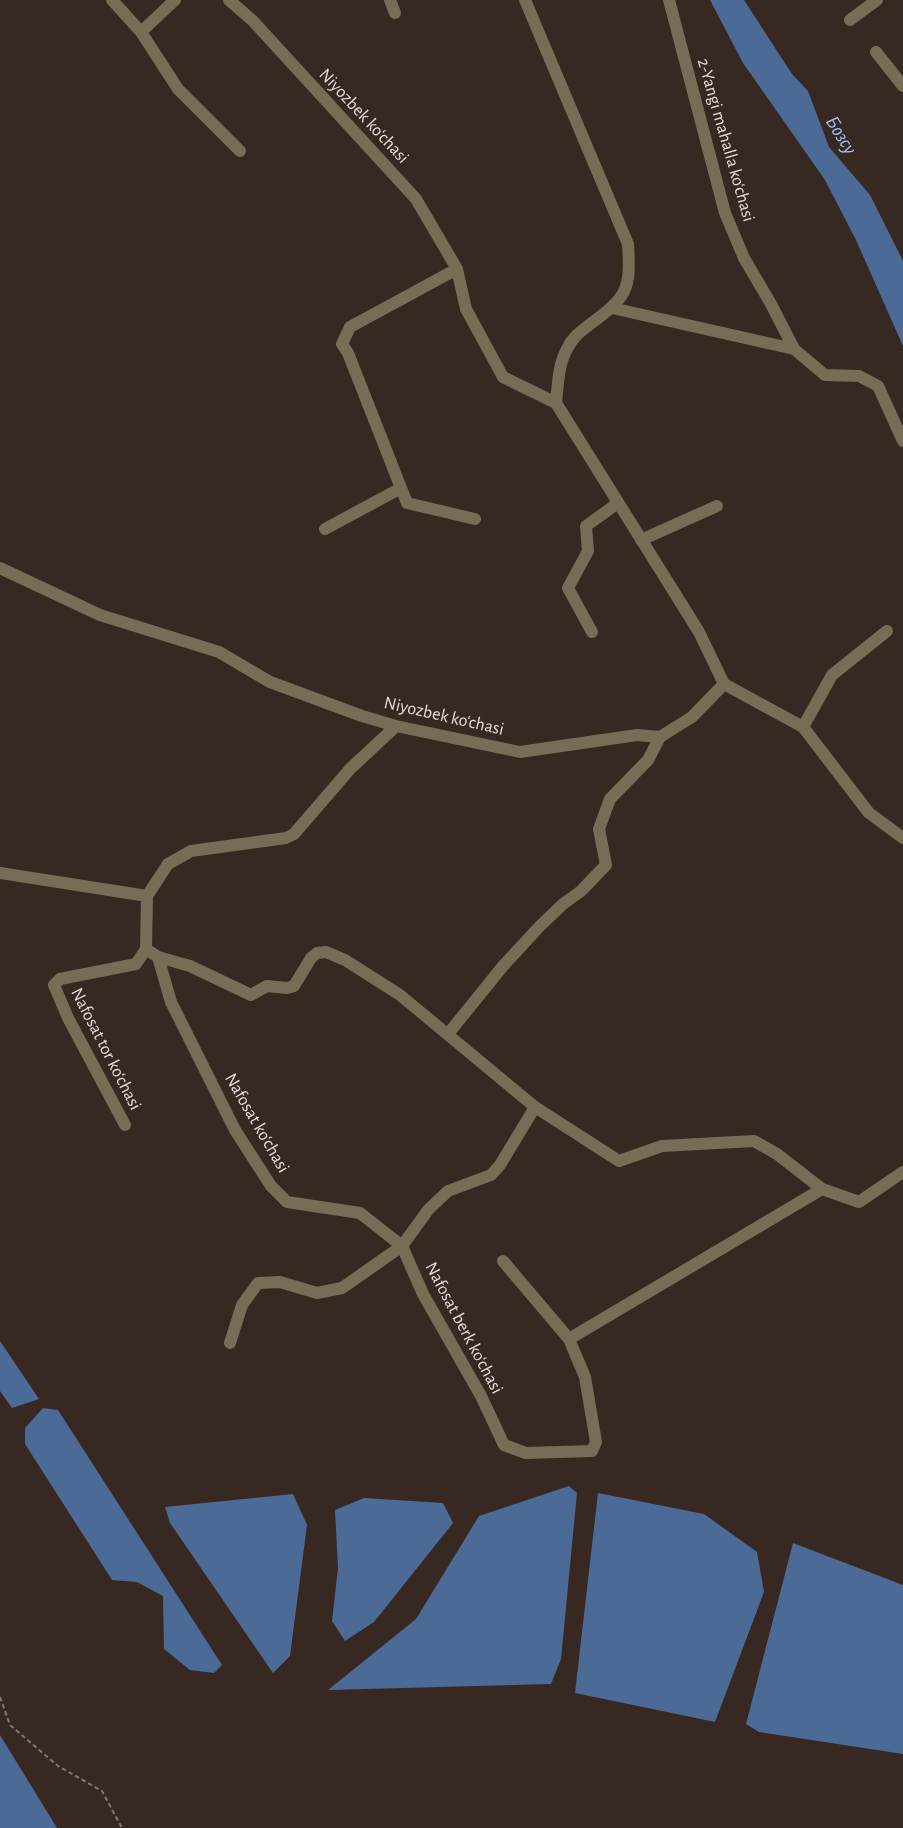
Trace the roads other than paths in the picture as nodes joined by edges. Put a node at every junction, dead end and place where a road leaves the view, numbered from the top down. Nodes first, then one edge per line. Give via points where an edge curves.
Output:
1 (112, 0) edge
2 (175, 0) edge
3 (229, 0) edge
4 (390, 0) edge
5 (525, 0) edge
6 (669, 0) edge
7 (877, 0) edge
8 (396, 13) dead end
9 (850, 20) dead end
10 (141, 32) junction
11 (876, 52) dead end
12 (903, 86) edge
13 (240, 151) dead end
14 (457, 269) junction
15 (612, 308) junction
16 (795, 349) junction
17 (556, 403) junction
18 (903, 441) edge
19 (401, 489) junction
20 (618, 503) junction
21 (717, 506) dead end
22 (475, 519) dead end
23 (325, 530) dead end
24 (641, 540) junction
25 (0, 568) edge
26 (886, 631) dead end
27 (592, 632) dead end
28 (724, 684) junction
29 (396, 726) junction
30 (803, 727) junction
31 (660, 737) junction
32 (903, 838) edge
33 (0, 873) edge
34 (147, 896) junction
35 (146, 949) junction
36 (158, 957) junction
37 (448, 1034) junction
38 (535, 1107) junction
39 (124, 1125) dead end
40 (903, 1172) edge
41 (822, 1189) junction
42 (402, 1246) junction
43 (503, 1261) dead end
44 (569, 1339) junction
45 (230, 1343) dead end

1 - 10 street
2 - 10 street
3 - 14 street, Niyozbek ko‘chasi via 253,21 416,199
4 - 8 street
5 - 15 street via 628,244 630,275 626,290
6 - 16 street, 2-Yangi mahalla ko‘chasi via 725,213 744,258
7 - 9 street
10 - 13 street via 178,89
11 - 12 street
14 - 17 street, Niyozbek ko‘chasi via 466,309 503,377
14 - 19 street via 350,327 342,344
15 - 16 street, 2-Yangi mahalla ko‘chasi
15 - 17 street via 575,336 566,349
16 - 18 street, 2-Yangi mahalla ko‘chasi via 825,375 859,376 878,386
17 - 20 street
19 - 22 street via 407,503
19 - 23 street
20 - 24 street
20 - 27 street via 586,526 588,551 568,588
21 - 24 street
24 - 28 street via 699,632
25 - 29 street, Niyozbek ko‘chasi via 100,615 219,652 270,682
26 - 30 street via 832,675
28 - 30 street
28 - 31 street via 692,717
29 - 31 street, Niyozbek ko‘chasi via 520,752 637,735
29 - 34 street via 350,769 294,834 191,851 168,864
30 - 32 street via 869,813
31 - 37 street via 648,760 610,799 598,829 606,865 540,926
33 - 34 street
34 - 35 street
35 - 36 street
35 - 39 street, Nafosat tor ko‘chasi via 136,964 60,979 54,985
36 - 37 street via 190,966 251,995 267,987 294,986 311,958 326,952 400,995
36 - 42 street, Nafosat ko‘chasi via 171,1002 236,1130 271,1186 286,1202 360,1213
37 - 38 street
38 - 41 street via 619,1161 662,1146 754,1141
38 - 42 street via 491,1175 448,1191 428,1210
40 - 41 street via 859,1202
41 - 44 street
42 - 44 street, Nafosat berk ko‘chasi via 423,1294 504,1445 526,1453 592,1451 596,1442 585,1377
42 - 45 street via 342,1288 316,1293 280,1282 258,1283 242,1305
43 - 44 street, Nafosat berk ko‘chasi

